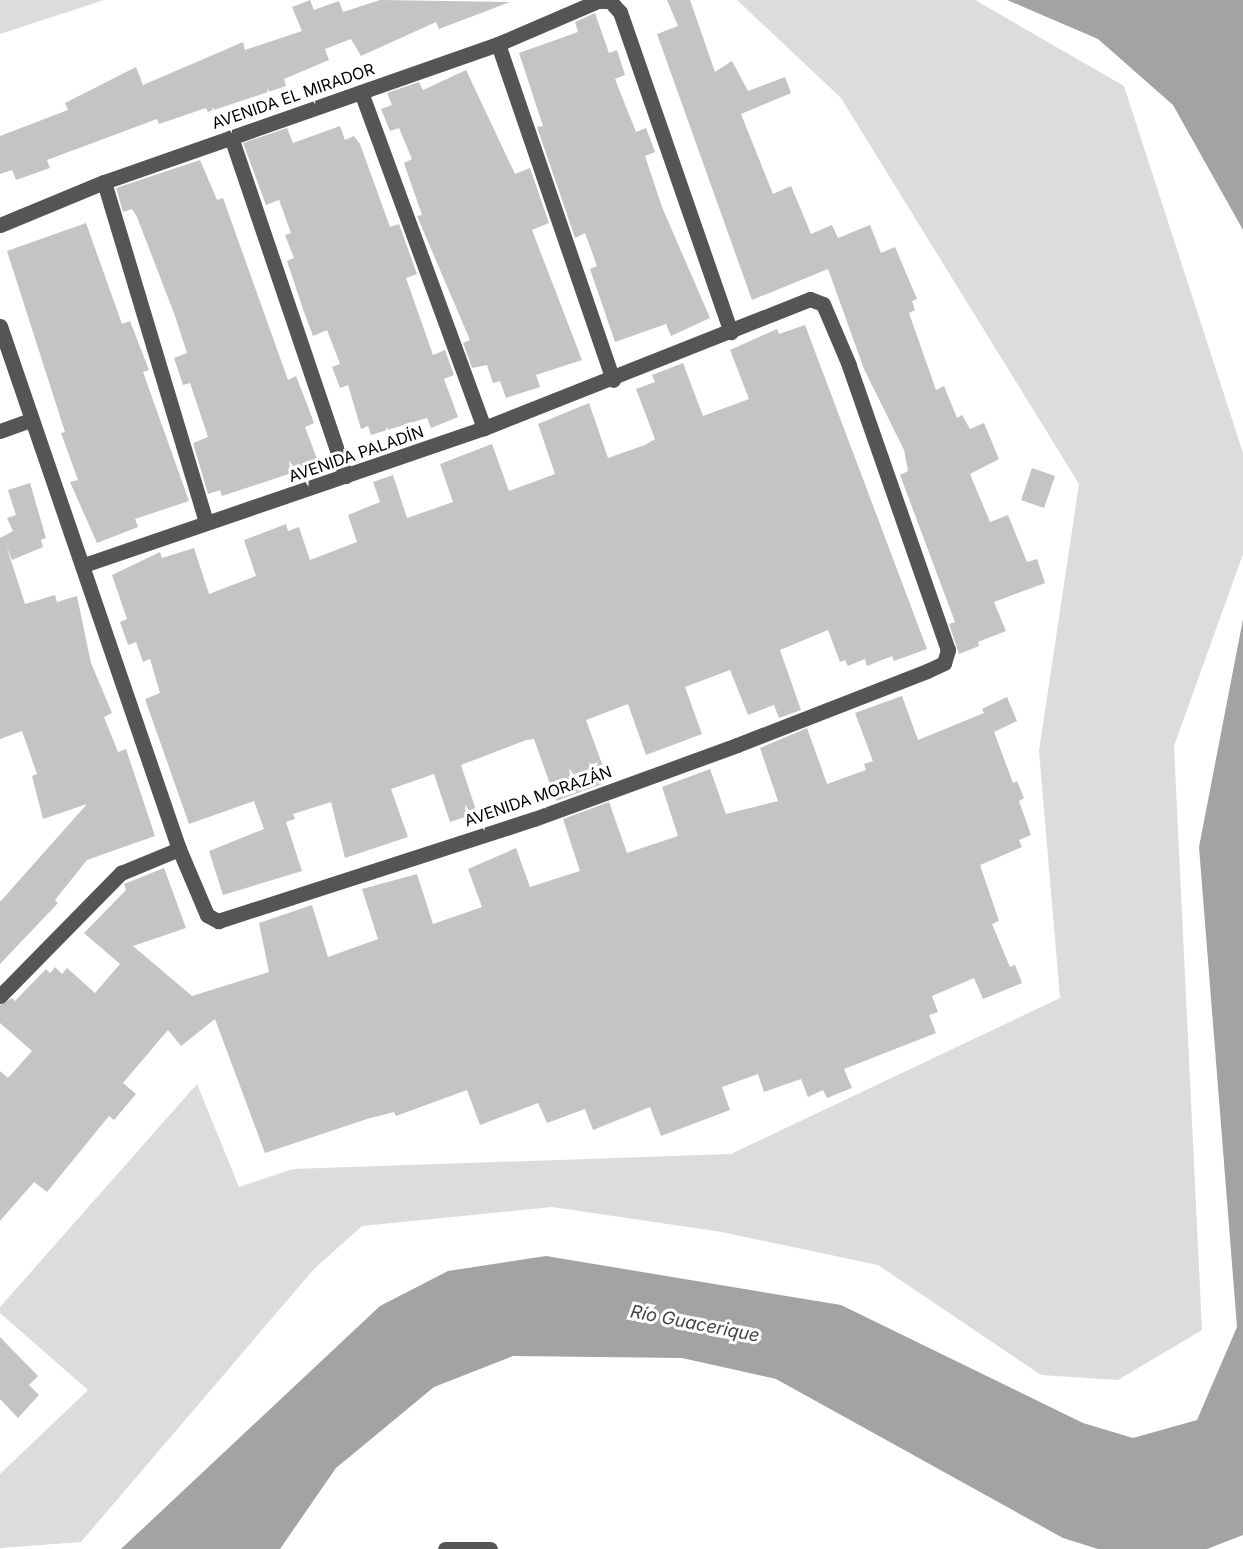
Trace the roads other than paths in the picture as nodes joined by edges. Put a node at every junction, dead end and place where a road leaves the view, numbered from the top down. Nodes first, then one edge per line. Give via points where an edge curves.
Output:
1 (598, 1) edge
2 (498, 44) junction
3 (361, 92) junction
4 (231, 137) junction
5 (104, 182) junction
6 (0, 225) edge
7 (0, 326) edge
8 (731, 332) junction
9 (613, 380) junction
10 (31, 420) junction
11 (484, 428) junction
12 (0, 431) edge
13 (346, 476) junction
14 (206, 522) junction
15 (84, 565) junction
16 (944, 663) joint
17 (179, 849) junction
18 (0, 996) edge
19 (445, 1549) edge
20 (490, 1549) edge

1 - 2 street, AVENIDA EL MIRADOR
1 - 8 street via 610,1 620,12
2 - 3 street, AVENIDA EL MIRADOR
2 - 9 street
3 - 4 street, AVENIDA EL MIRADOR
3 - 11 street
4 - 5 street, AVENIDA EL MIRADOR
4 - 13 street
5 - 6 street, AVENIDA EL MIRADOR
5 - 14 street
7 - 10 street
8 - 9 street, AVENIDA PALADÍN
8 - 16 street, AVENIDA PALADÍN via 810,299 823,304 849,365 948,650
9 - 11 street, AVENIDA PALADÍN
10 - 12 street
10 - 15 street
11 - 13 street, AVENIDA PALADÍN
13 - 14 street, AVENIDA PALADÍN
14 - 15 street, AVENIDA PALADÍN
15 - 17 street, AVENIDA MORAZÁN
16 - 17 street, AVENIDA MORAZÁN via 534,819 218,921 207,915
17 - 18 street via 121,873
19 - 20 street

